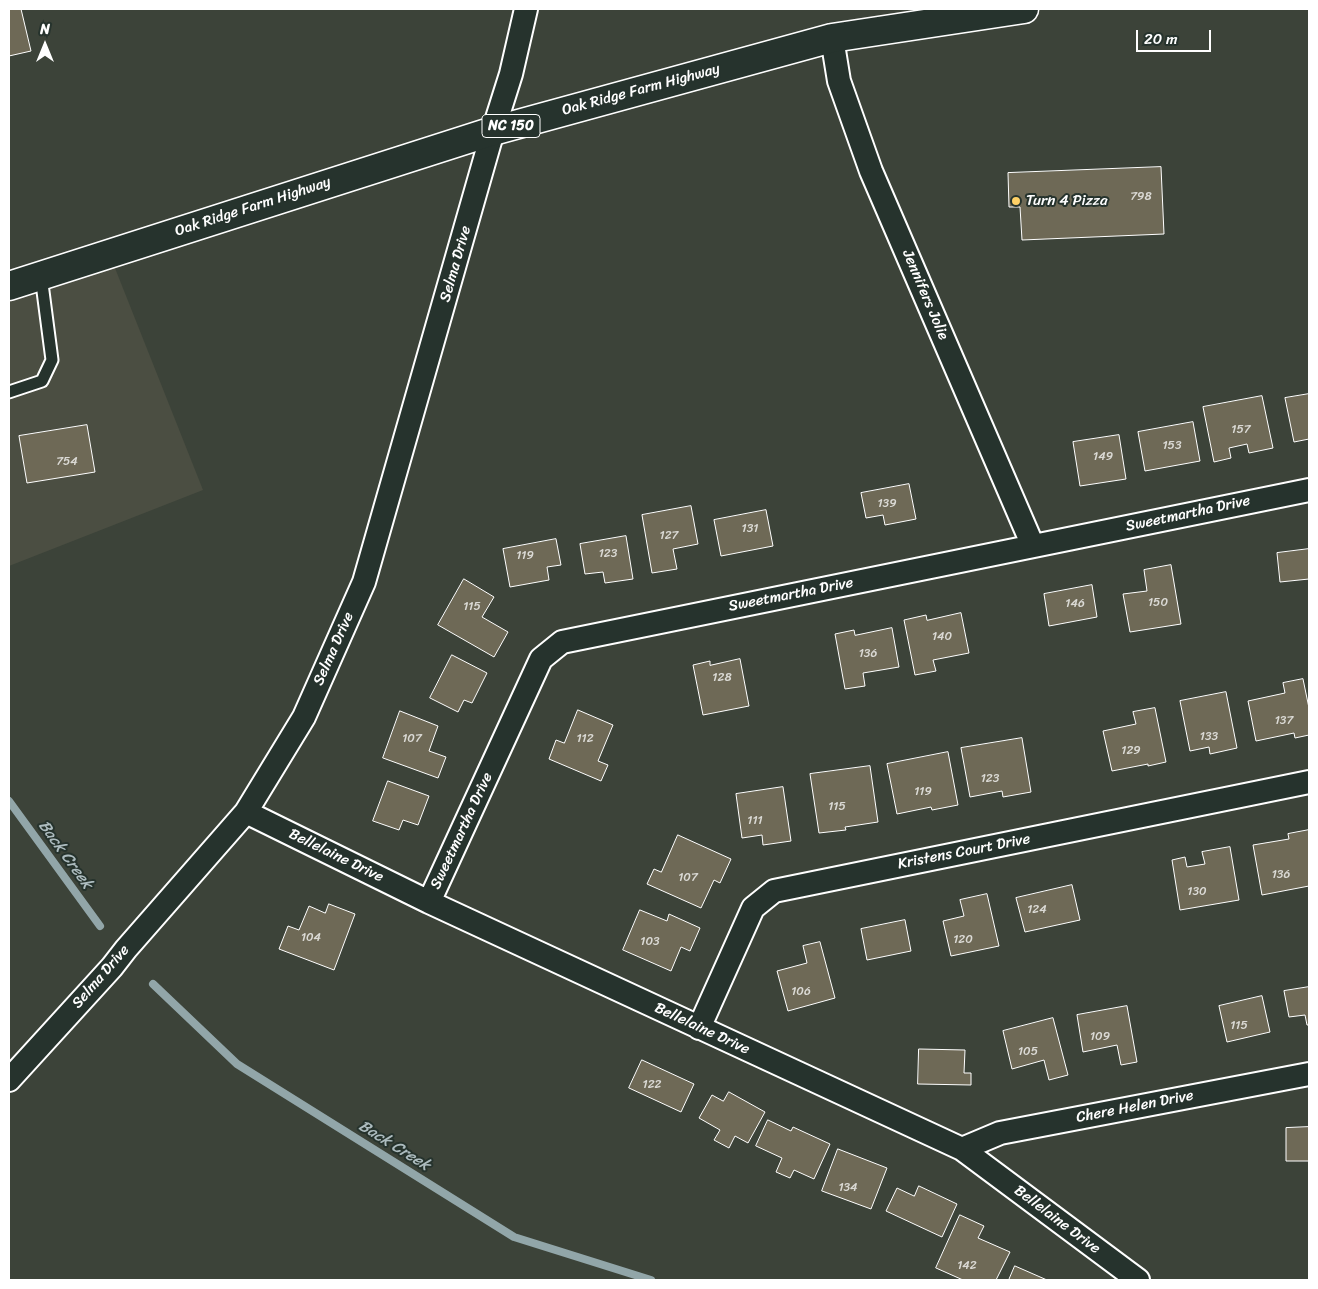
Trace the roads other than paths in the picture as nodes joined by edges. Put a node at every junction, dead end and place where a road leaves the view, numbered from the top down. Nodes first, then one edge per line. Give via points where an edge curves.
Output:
1 (526, 9) edge
2 (1024, 9) edge
3 (832, 38) junction
4 (493, 131) junction
5 (41, 276) junction
6 (9, 286) edge
7 (9, 392) edge
8 (1309, 490) edge
9 (1033, 546) junction
10 (1309, 782) edge
11 (246, 812) junction
12 (429, 902) junction
13 (699, 1028) junction
14 (1309, 1074) edge
15 (9, 1080) edge
16 (962, 1149) junction
17 (1138, 1280) edge

1 - 4 street, Selma Drive
2 - 3 main road, Oak Ridge Farm Highway / NC 150
3 - 4 main road, Oak Ridge Farm Highway / NC 150
3 - 9 street, Jennifers Jolie via 839,82 872,171
4 - 5 main road, Oak Ridge Farm Highway / NC 150
4 - 11 street, Selma Drive via 364,582 304,717
5 - 6 main road, Oak Ridge Farm Highway / NC 150
5 - 7 lane via 52,360 42,381
8 - 9 street, Sweetmartha Drive
9 - 12 street, Sweetmartha Drive via 562,642 541,659
10 - 13 street, Kristens Court Drive via 774,891 754,908
11 - 12 street, Bellelaine Drive
11 - 15 street, Selma Drive
12 - 13 street, Bellelaine Drive
13 - 16 street, Bellelaine Drive
14 - 16 street, Chere Helen Drive via 1000,1133
16 - 17 street, Bellelaine Drive

